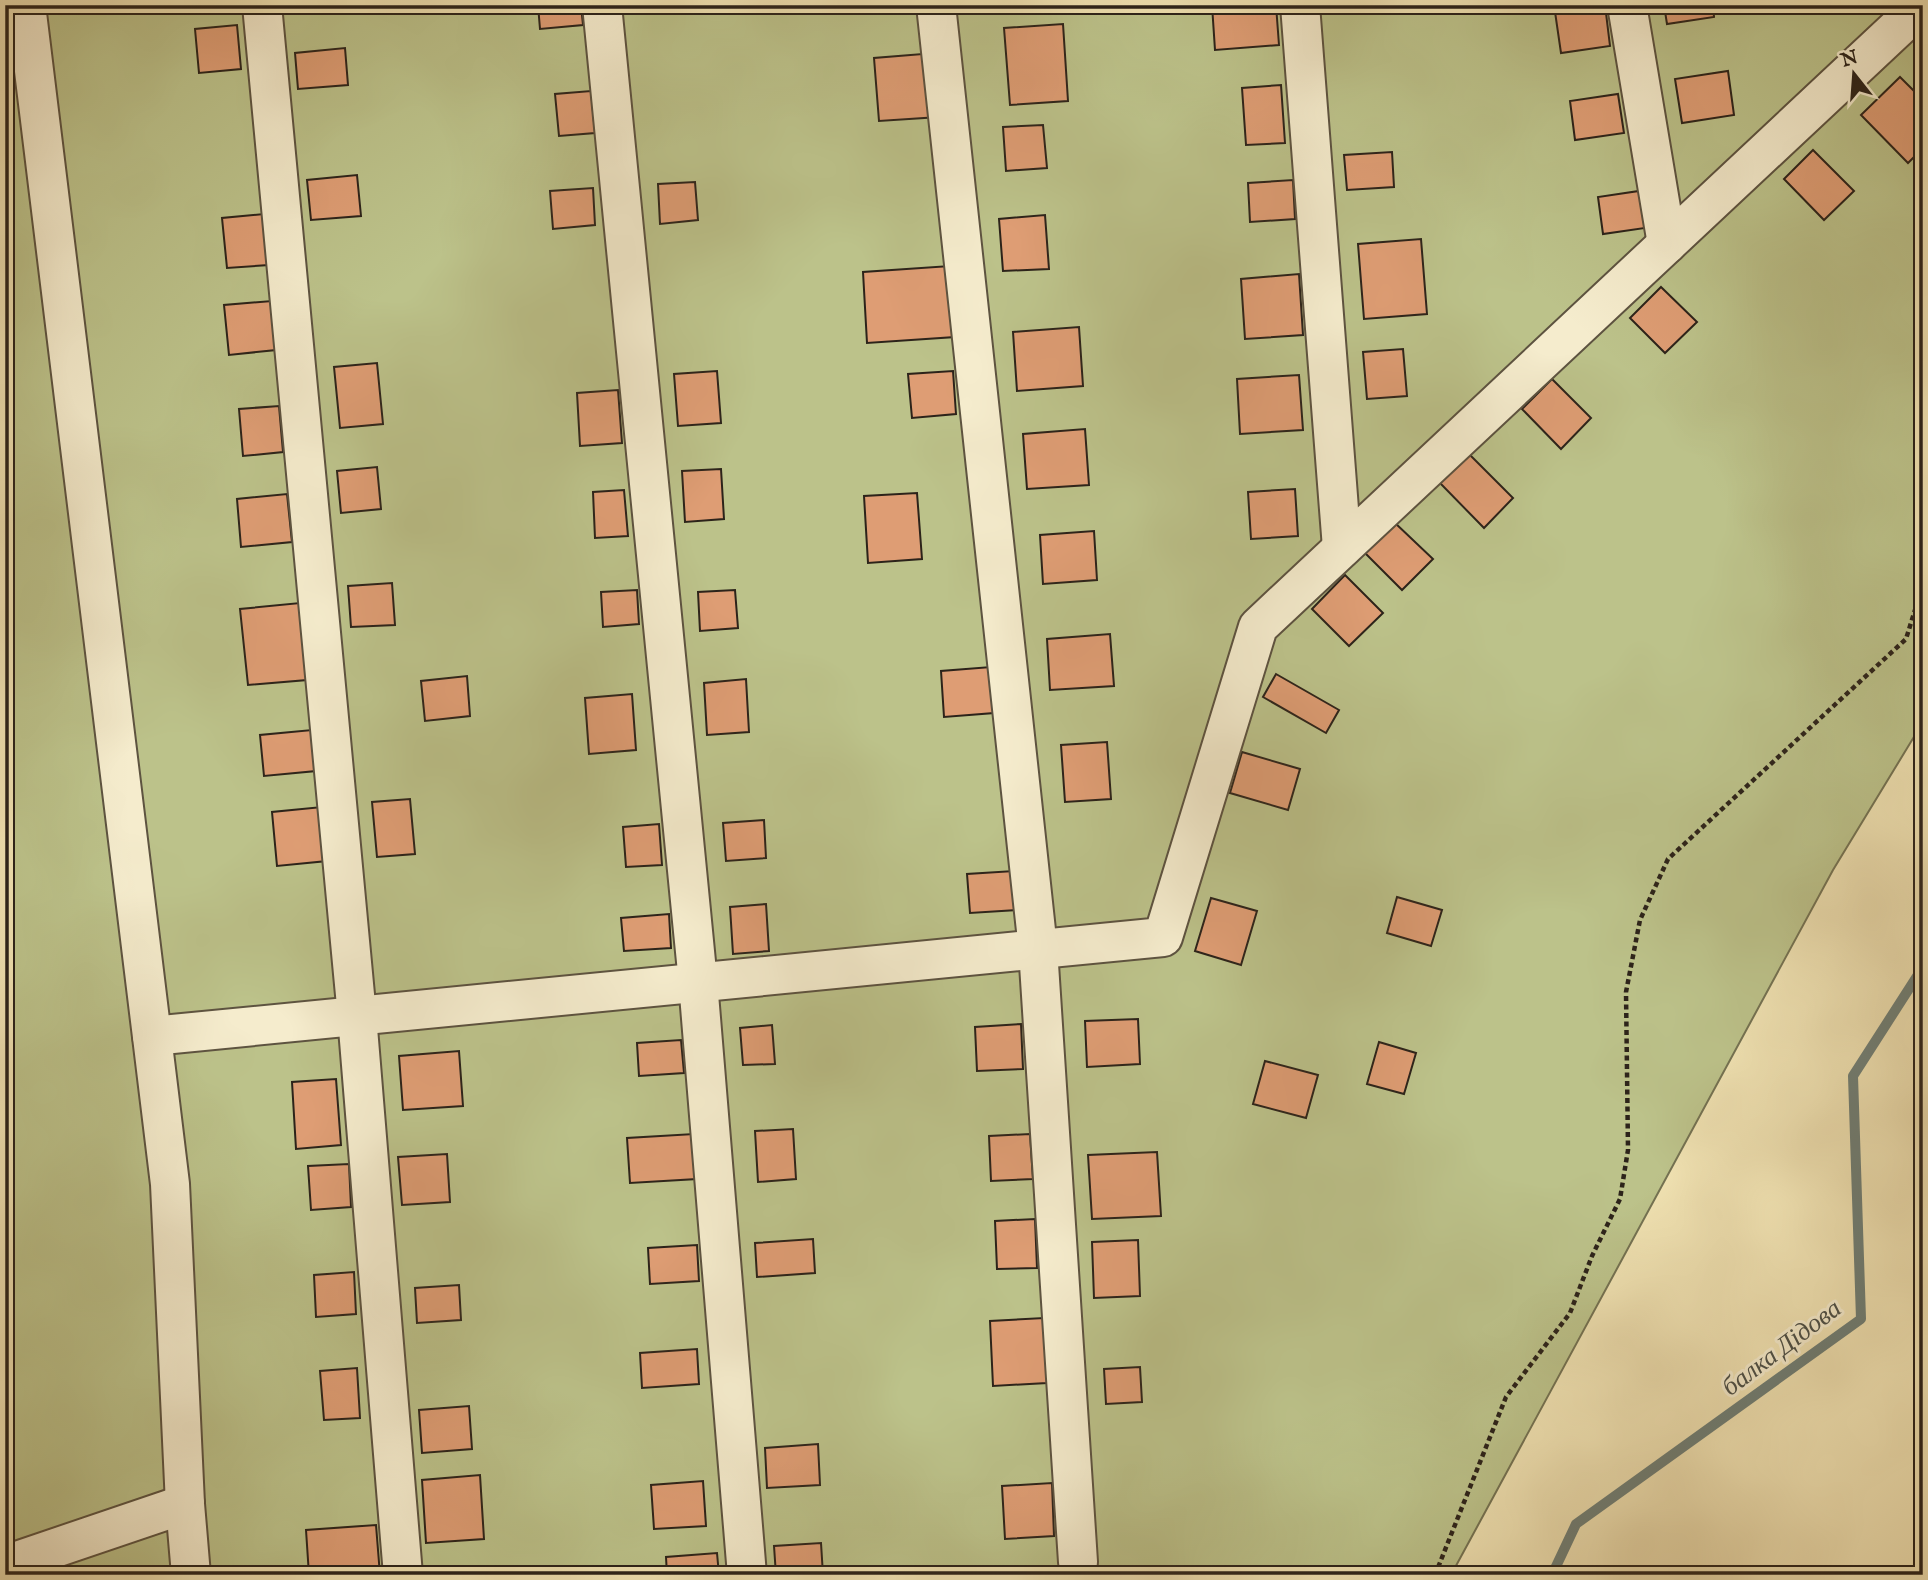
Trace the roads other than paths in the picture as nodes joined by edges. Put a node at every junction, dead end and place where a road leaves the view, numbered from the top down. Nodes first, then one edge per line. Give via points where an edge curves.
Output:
1 (26, 5) edge
2 (262, 5) edge
3 (601, 5) edge
4 (936, 5) edge
5 (1300, 5) edge
6 (1626, 5) edge
7 (1922, 5) edge
8 (1667, 244) junction
9 (1342, 548) junction
10 (1038, 949) junction
11 (698, 982) junction
12 (357, 1016) junction
13 (152, 1036) junction
14 (185, 1504) junction
15 (1078, 1562) dead end
16 (5, 1565) edge
17 (191, 1575) edge
18 (402, 1575) edge
19 (747, 1575) edge

1 - 13 street
2 - 12 street
3 - 11 street
4 - 10 street
5 - 9 street
6 - 8 street
7 - 8 street
8 - 9 street
9 - 10 street via 1258,627 1163,937
10 - 11 street
10 - 15 street
11 - 12 street
11 - 19 street
12 - 13 street
12 - 18 street
13 - 14 street via 170,1184
14 - 16 street
14 - 17 street

